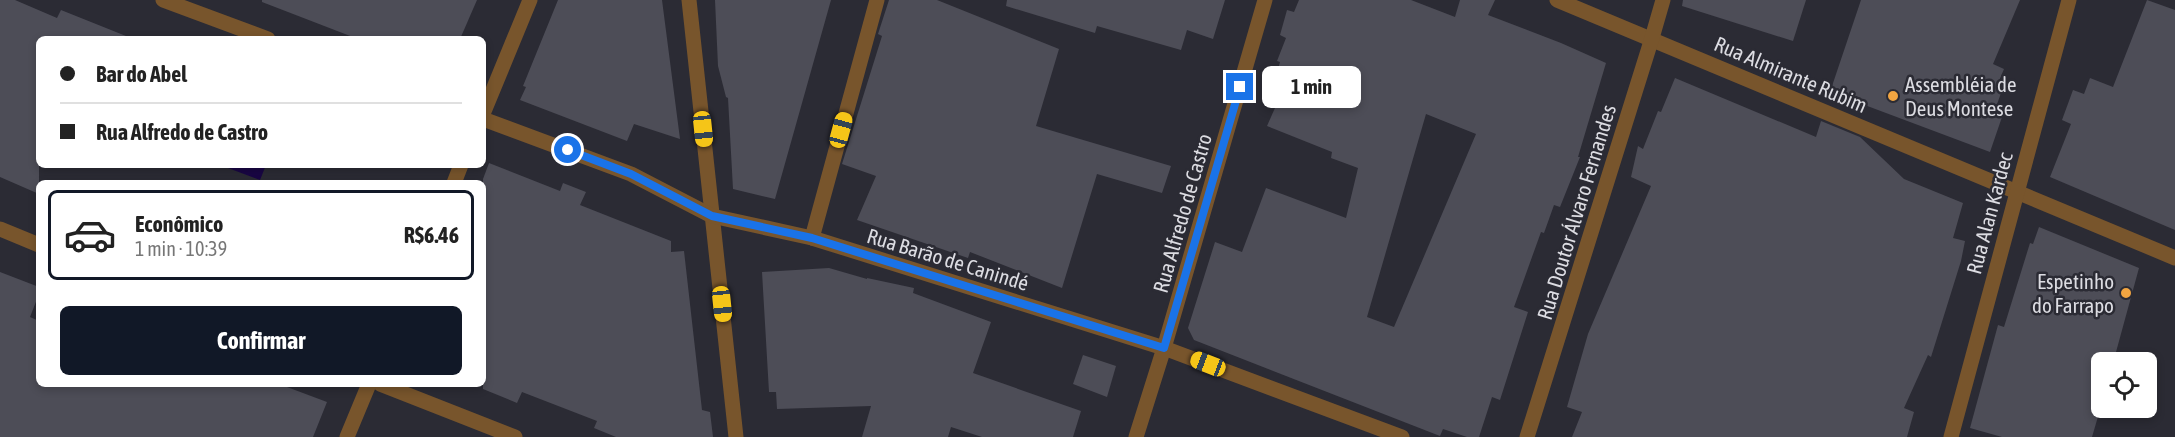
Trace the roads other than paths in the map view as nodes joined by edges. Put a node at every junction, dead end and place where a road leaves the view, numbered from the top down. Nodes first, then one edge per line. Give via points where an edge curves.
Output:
1 (163, 0) edge
2 (530, 0) edge
3 (689, 0) edge
4 (877, 0) edge
5 (1265, 0) edge
6 (1557, 0) edge
7 (1663, 0) edge
8 (2068, 0) edge
9 (260, 36) edge
10 (1652, 38) junction
11 (486, 107) edge
12 (486, 120) edge
13 (2016, 191) junction
14 (712, 216) junction
15 (0, 229) edge
16 (812, 238) junction
17 (36, 244) edge
18 (2175, 258) edge
19 (1164, 348) junction
20 (368, 387) edge
21 (388, 387) edge
22 (347, 437) edge
23 (514, 437) edge
24 (736, 437) edge
25 (1136, 437) edge
26 (1402, 437) edge
27 (1527, 437) edge
28 (1951, 437) edge

1 - 9 street
2 - 11 street
3 - 14 street
4 - 16 street
5 - 19 street, Rua Alfredo de Castro
6 - 10 street, Rua Almirante Rubim
7 - 10 street, Rua Doutor Álvaro Fernandes
8 - 13 street, Rua Alan Kardec
10 - 13 street, Rua Almirante Rubim
10 - 27 street, Rua Doutor Álvaro Fernandes
12 - 14 street, Rua Barão de Canindé via 631,174
13 - 18 street, Rua Almirante Rubim
13 - 28 street, Rua Alan Kardec
14 - 16 street, Rua Barão de Canindé
14 - 24 street
15 - 17 street
16 - 19 street, Rua Barão de Canindé
19 - 25 street, Rua Alfredo de Castro
19 - 26 street, Rua Barão de Canindé
20 - 22 street
21 - 23 street

